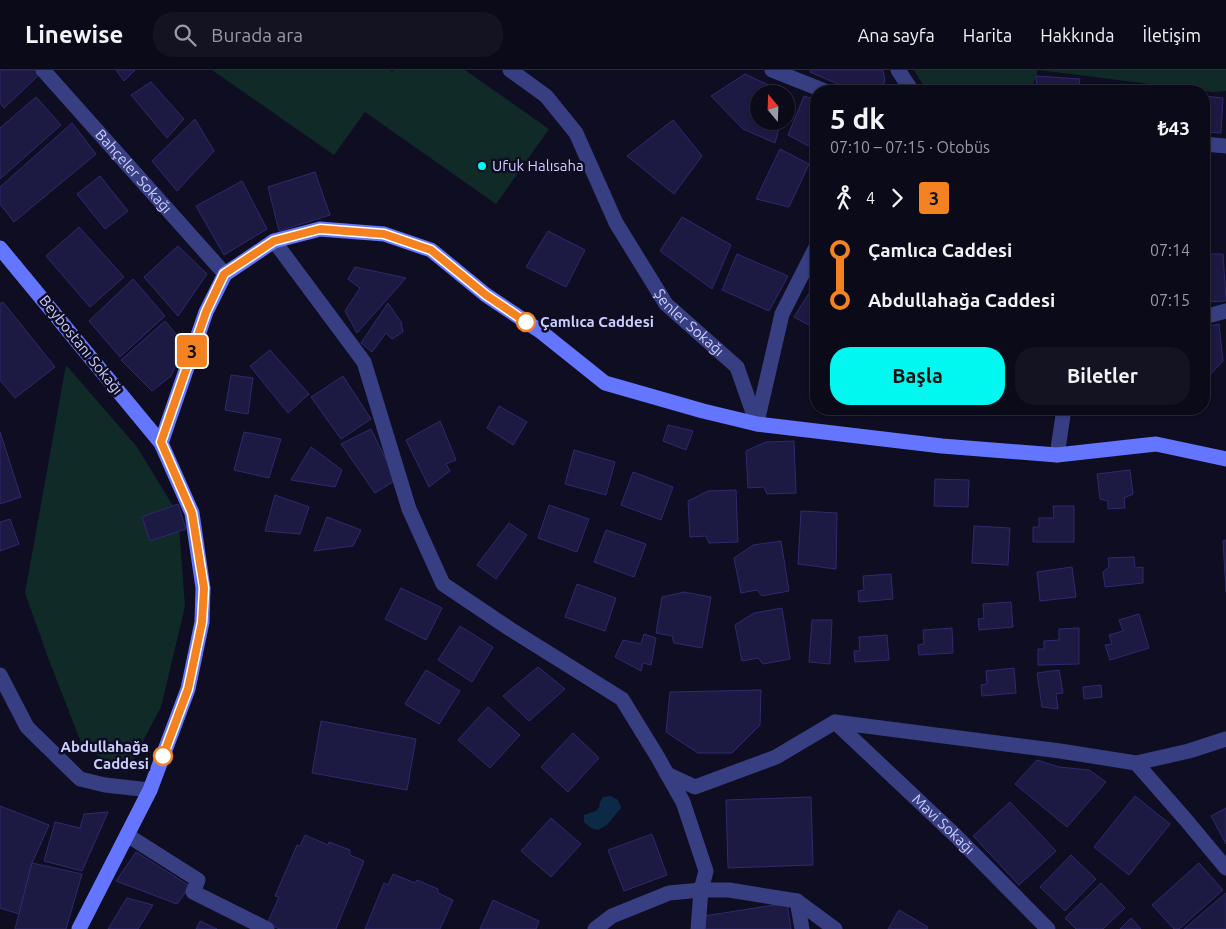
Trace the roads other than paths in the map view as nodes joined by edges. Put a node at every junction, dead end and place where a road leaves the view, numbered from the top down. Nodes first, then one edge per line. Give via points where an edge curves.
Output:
1 (43, 70) edge
2 (510, 70) edge
3 (772, 70) edge
4 (898, 70) edge
5 (810, 85) edge
6 (908, 85) edge
7 (1210, 145) edge
8 (1226, 146) edge
9 (274, 241) junction
10 (0, 248) edge
11 (810, 259) edge
12 (224, 274) junction
13 (1226, 311) edge
14 (1210, 315) edge
15 (1063, 415) edge
16 (757, 424) junction
17 (161, 442) junction
18 (1058, 455) junction
19 (1226, 459) edge
20 (0, 675) edge
21 (835, 722) junction
22 (1226, 739) edge
23 (1136, 763) junction
24 (667, 774) junction
25 (150, 790) junction
26 (127, 835) junction
27 (1226, 868) edge
28 (701, 890) junction
29 (798, 901) junction
30 (79, 929) edge
31 (267, 929) edge
32 (595, 929) edge
33 (698, 929) edge
34 (802, 929) edge
35 (835, 929) edge
36 (1048, 929) edge

1 - 12 street, Bahçeler Sokağı
2 - 16 street, Şenler Sokağı via 546,96 576,132 616,223 651,280 666,304 737,367
3 - 5 street
4 - 6 street
7 - 8 street
9 - 12 main road
9 - 16 main road via 320,229 384,234 431,250 604,383
9 - 24 street via 364,362 409,509 443,584 622,699
10 - 17 main road, Beybostanı Sokağı
11 - 16 street via 782,314
12 - 17 main road via 206,312
13 - 14 street
15 - 18 street
16 - 18 main road via 942,446
17 - 25 main road, Beybostanı Sokağı via 192,513 204,588 202,622 188,689
18 - 19 main road via 1156,444
20 - 25 street via 27,728 80,778 105,786
21 - 23 street
21 - 24 street via 776,757 695,786
21 - 36 street, Mavi Sokağı via 956,836
22 - 23 street
23 - 27 street
24 - 28 street via 683,802 706,870
25 - 26 main road, Beybostanı Sokağı
26 - 30 main road, Beybostanı Sokağı
26 - 31 street via 198,880 193,892
28 - 29 street via 729,890
28 - 32 street via 669,893 612,916
28 - 33 street
29 - 34 street
29 - 35 street

